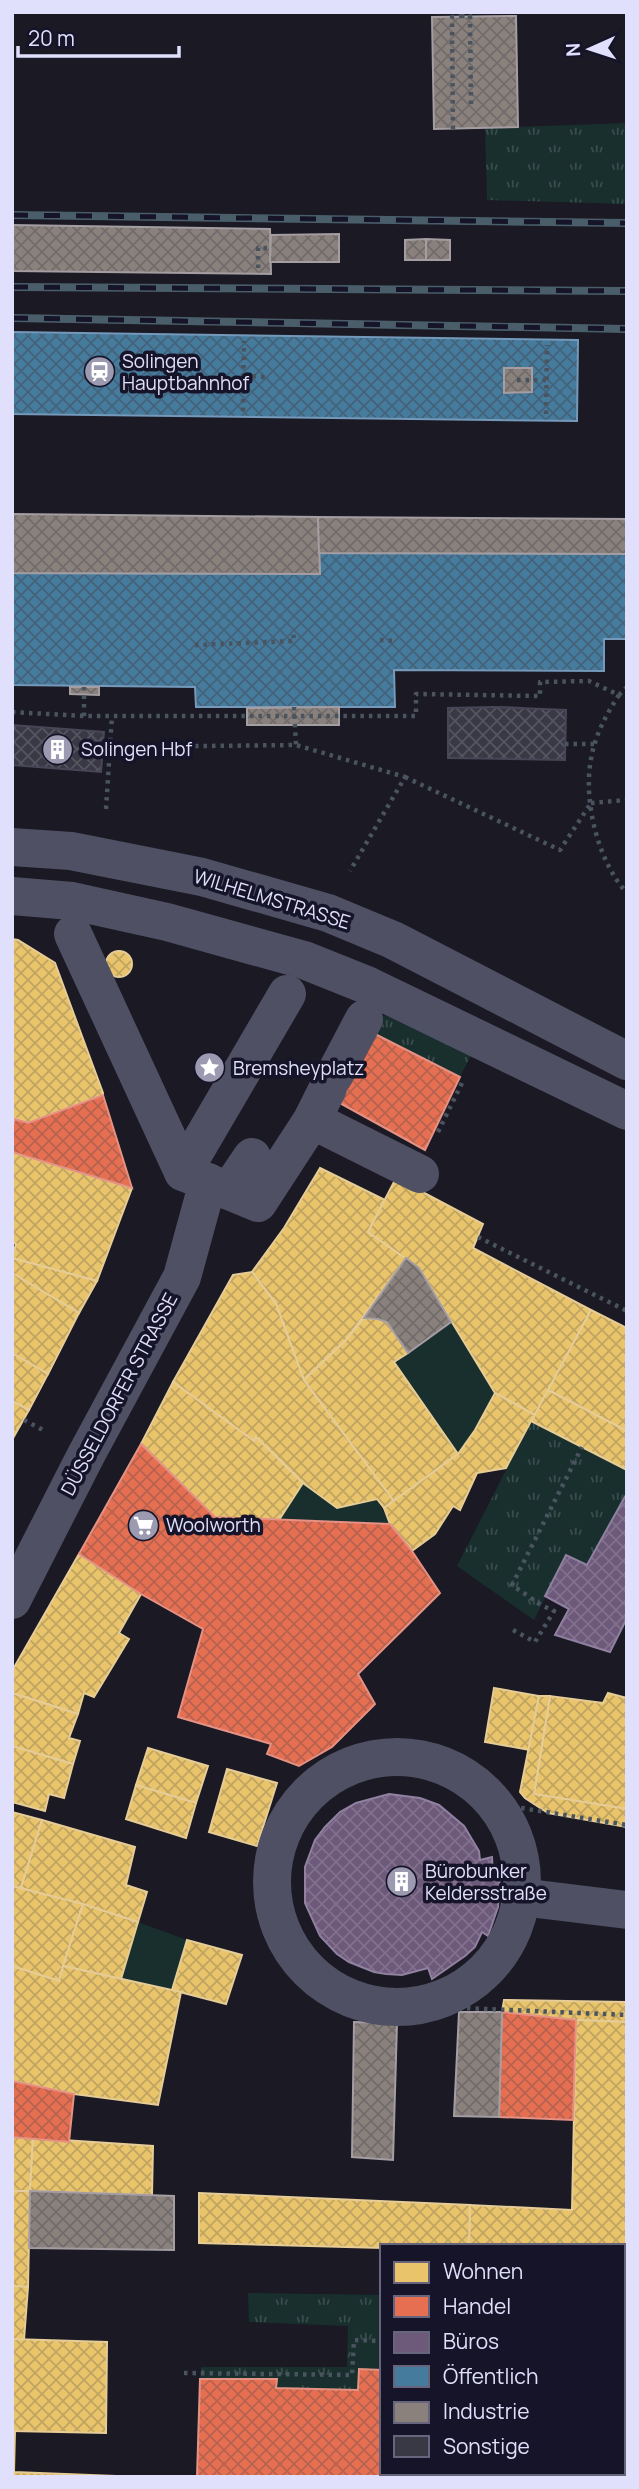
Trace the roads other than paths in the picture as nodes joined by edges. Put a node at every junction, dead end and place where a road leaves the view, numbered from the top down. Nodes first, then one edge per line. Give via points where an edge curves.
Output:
1 (12, 847) edge
2 (12, 896) edge
3 (73, 934) dead end
4 (287, 994) dead end
5 (364, 1019) dead end
6 (627, 1061) edge
7 (325, 1095) junction
8 (627, 1111) edge
9 (252, 1157) dead end
10 (420, 1174) road end
11 (206, 1182) junction
12 (12, 1600) edge
13 (522, 1898) junction
14 (627, 1910) edge

1 - 6 street, WILHELMSTRASSE via 71,851 202,877 328,913 393,940
2 - 8 street via 72,901 304,960 369,986
3 - 11 street
4 - 11 street, DÜSSELDORFER STRASSE
5 - 7 street
7 - 10 street
7 - 11 street via 258,1203
9 - 11 street, DÜSSELDORFER STRASSE
11 - 12 street, DÜSSELDORFER STRASSE via 182,1277
13 - 13 street via 518,1848 496,1804 460,1773 408,1756 376,1758 345,1767 318,1784 298,1803 284,1827 271,1880 273,1907 296,1957 318,1980 346,1997 392,2008 416,2007 455,1994 487,1970 510,1936
13 - 14 street

